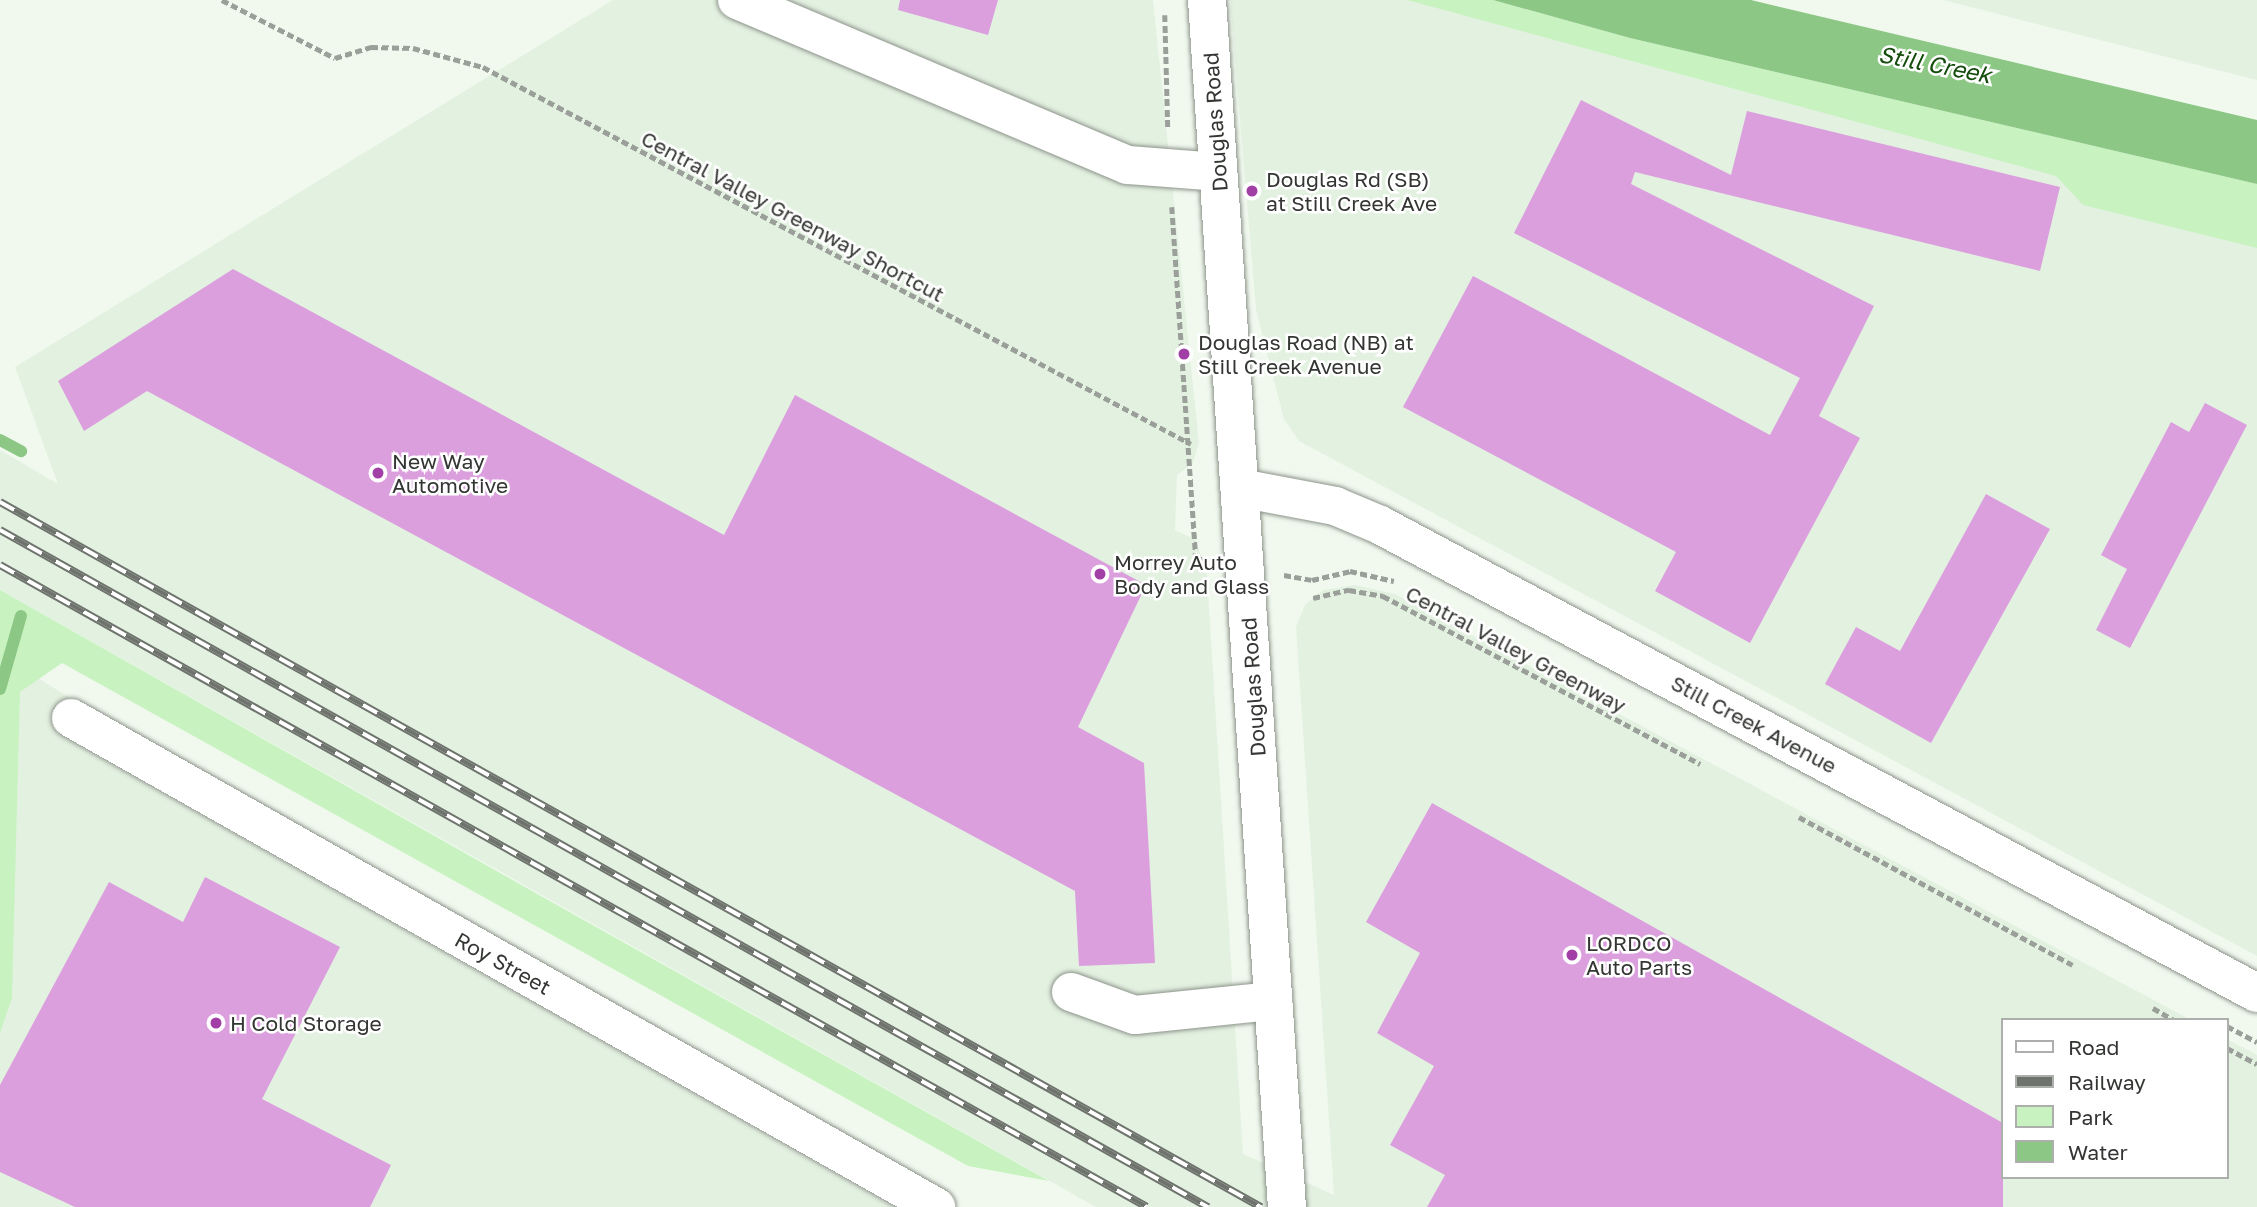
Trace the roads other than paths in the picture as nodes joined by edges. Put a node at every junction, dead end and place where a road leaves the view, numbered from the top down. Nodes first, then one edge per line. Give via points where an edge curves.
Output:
1 (737, 0) edge
2 (1207, 0) edge
3 (1218, 172) junction
4 (1240, 488) junction
5 (71, 718) dead end
6 (1071, 992) dead end
7 (2257, 993) edge
8 (1273, 1001) junction
9 (936, 1207) edge
10 (1287, 1207) edge

1 - 3 street via 1128,165
2 - 3 street, Douglas Road
3 - 4 street, Douglas Road
4 - 7 street, Still Creek Avenue via 1326,503 1380,524
4 - 8 street, Douglas Road
5 - 9 street, Roy Street
6 - 8 street via 1135,1015
8 - 10 street, Douglas Road

